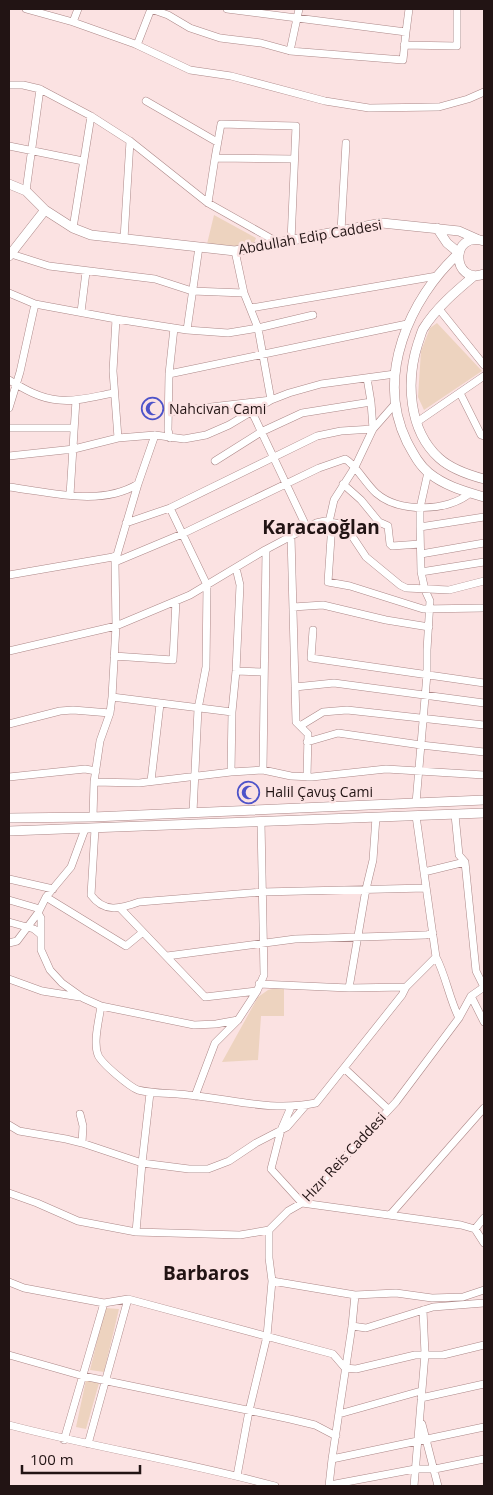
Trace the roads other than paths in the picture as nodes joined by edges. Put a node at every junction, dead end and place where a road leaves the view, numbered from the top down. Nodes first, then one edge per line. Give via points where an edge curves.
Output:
1 (26, 9) edge
2 (78, 9) edge
3 (151, 9) edge
4 (227, 9) edge
5 (298, 9) edge
6 (409, 9) edge
7 (457, 9) edge
8 (297, 18) junction
9 (73, 22) junction
10 (406, 32) junction
11 (137, 45) junction
12 (404, 45) junction
13 (290, 51) junction
14 (9, 85) edge
15 (40, 89) junction
16 (484, 92) edge
17 (146, 101) dead end
18 (91, 116) junction
19 (130, 142) junction
20 (217, 142) junction
21 (346, 143) dead end
22 (9, 146) edge
23 (32, 150) junction
24 (215, 158) junction
25 (294, 159) junction
26 (83, 161) junction
27 (9, 184) edge
28 (26, 191) junction
29 (208, 203) junction
30 (45, 210) junction
31 (73, 228) junction
32 (437, 228) junction
33 (341, 231) junction
34 (124, 238) junction
35 (482, 239) edge
36 (290, 241) junction
37 (280, 243) junction
38 (199, 247) junction
39 (235, 251) junction
40 (459, 253) junction
41 (10, 255) edge
42 (86, 272) junction
43 (484, 274) edge
44 (437, 276) junction
45 (474, 276) junction
46 (192, 291) junction
47 (9, 293) edge
48 (244, 293) junction
49 (35, 304) junction
50 (251, 308) junction
51 (439, 309) junction
52 (81, 312) junction
53 (313, 315) dead end
54 (116, 319) junction
55 (408, 324) junction
56 (174, 328) junction
57 (258, 328) junction
58 (187, 330) junction
59 (263, 354) junction
60 (484, 365) edge
61 (169, 374) junction
62 (395, 374) junction
63 (484, 376) edge
64 (367, 378) junction
65 (9, 380) edge
66 (16, 384) junction
67 (460, 393) junction
68 (114, 394) junction
69 (76, 400) junction
70 (271, 400) junction
71 (372, 402) junction
72 (395, 404) junction
73 (9, 408) edge
74 (168, 412) junction
75 (252, 412) junction
76 (417, 422) junction
77 (9, 428) edge
78 (74, 428) junction
79 (373, 429) junction
80 (261, 432) junction
81 (155, 435) junction
82 (484, 436) edge
83 (118, 438) junction
84 (170, 438) junction
85 (74, 449) junction
86 (9, 456) edge
87 (273, 457) junction
88 (215, 461) dead end
89 (355, 467) junction
90 (428, 472) junction
91 (484, 478) edge
92 (138, 484) junction
93 (286, 484) junction
94 (343, 484) junction
95 (9, 487) edge
96 (470, 493) junction
97 (70, 495) junction
98 (484, 497) edge
99 (170, 508) junction
100 (420, 508) junction
101 (484, 517) edge
102 (331, 522) junction
103 (126, 523) junction
104 (420, 527) junction
105 (307, 528) junction
106 (182, 534) junction
107 (291, 536) junction
108 (484, 543) edge
109 (420, 544) junction
110 (266, 550) junction
111 (421, 554) junction
112 (116, 558) junction
113 (484, 562) edge
114 (236, 568) junction
115 (422, 572) junction
116 (9, 575) edge
117 (484, 581) edge
118 (207, 585) junction
119 (425, 590) junction
120 (176, 601) junction
121 (293, 607) junction
122 (484, 608) edge
123 (430, 609) junction
124 (116, 626) junction
125 (429, 627) junction
126 (312, 630) dead end
127 (9, 651) edge
128 (114, 656) junction
129 (236, 671) junction
130 (264, 672) junction
131 (427, 674) junction
132 (484, 683) edge
133 (295, 687) junction
134 (424, 696) junction
135 (112, 698) junction
136 (484, 703) edge
137 (160, 704) junction
138 (198, 708) junction
139 (232, 712) junction
140 (110, 713) junction
141 (423, 718) junction
142 (9, 724) edge
143 (484, 725) edge
144 (300, 726) junction
145 (307, 742) junction
146 (421, 745) junction
147 (484, 752) edge
148 (263, 770) junction
149 (419, 770) junction
150 (96, 771) junction
151 (231, 772) junction
152 (484, 774) edge
153 (194, 776) junction
154 (9, 777) edge
155 (307, 777) junction
156 (151, 781) junction
157 (94, 782) junction
158 (484, 800) edge
159 (416, 804) junction
160 (193, 812) junction
161 (484, 813) edge
162 (455, 815) junction
163 (416, 816) junction
164 (93, 817) junction
165 (376, 817) junction
166 (9, 818) edge
167 (261, 822) junction
168 (95, 828) junction
169 (85, 829) junction
170 (9, 831) edge
171 (465, 862) junction
172 (424, 872) junction
173 (9, 879) edge
174 (426, 888) junction
175 (52, 889) junction
176 (366, 889) junction
177 (262, 892) junction
178 (46, 898) junction
179 (9, 900) edge
180 (121, 909) junction
181 (39, 911) junction
182 (9, 922) edge
183 (28, 927) junction
184 (143, 932) junction
185 (433, 933) junction
186 (40, 934) junction
187 (358, 938) junction
188 (263, 942) junction
189 (9, 943) edge
190 (166, 956) junction
191 (436, 957) junction
192 (9, 979) edge
193 (258, 987) junction
194 (406, 987) junction
195 (484, 987) edge
196 (349, 988) junction
197 (471, 996) junction
198 (83, 998) junction
199 (101, 1006) junction
200 (459, 1018) junction
201 (238, 1020) junction
202 (484, 1022) edge
203 (344, 1068) junction
204 (150, 1093) junction
205 (195, 1096) junction
206 (306, 1105) junction
207 (291, 1107) junction
208 (484, 1108) edge
209 (388, 1109) junction
210 (80, 1114) dead end
211 (9, 1126) edge
212 (281, 1130) junction
213 (82, 1143) junction
214 (142, 1163) junction
215 (9, 1193) edge
216 (302, 1203) junction
217 (390, 1215) junction
218 (484, 1218) edge
219 (475, 1229) junction
220 (269, 1230) junction
221 (136, 1232) junction
222 (484, 1243) edge
223 (272, 1281) junction
224 (9, 1282) edge
225 (484, 1290) edge
226 (355, 1295) junction
227 (432, 1298) junction
228 (128, 1299) junction
229 (484, 1302) edge
230 (104, 1303) junction
231 (433, 1307) junction
232 (423, 1310) junction
233 (352, 1326) junction
234 (268, 1336) junction
235 (484, 1345) edge
236 (425, 1354) junction
237 (9, 1355) edge
238 (345, 1368) junction
239 (83, 1376) junction
240 (106, 1380) junction
241 (484, 1384) edge
242 (421, 1395) junction
243 (250, 1411) junction
244 (339, 1414) junction
245 (420, 1418) junction
246 (9, 1425) edge
247 (484, 1426) edge
248 (336, 1436) junction
249 (426, 1439) junction
250 (64, 1440) junction
251 (418, 1441) junction
252 (88, 1444) junction
253 (332, 1459) junction
254 (484, 1459) edge
255 (415, 1469) junction
256 (435, 1469) junction
257 (237, 1476) junction
258 (275, 1486) edge
259 (329, 1486) edge
260 (414, 1486) edge
261 (438, 1486) edge

1 - 9 street
2 - 9 street
3 - 11 street
3 - 13 street via 220,38 261,43
4 - 8 street
5 - 8 street
6 - 10 street
7 - 12 street via 457,46
8 - 10 street
8 - 13 street
9 - 11 street
10 - 12 street
11 - 16 street via 190,70 231,76 325,101 369,108 439,107
12 - 13 street via 403,60
14 - 15 street
15 - 18 street
15 - 23 street
17 - 20 street
18 - 19 street
18 - 26 street
19 - 29 street
19 - 34 street
20 - 24 street
20 - 25 street via 221,124 296,126
21 - 33 street
22 - 23 street
23 - 26 street
23 - 28 street
24 - 25 street
24 - 29 street
25 - 36 street
26 - 31 street
27 - 28 main road, Abdullah Edip Caddesi
28 - 30 main road, Abdullah Edip Caddesi
29 - 37 street
30 - 31 main road, Abdullah Edip Caddesi
30 - 41 main road
31 - 34 main road, Abdullah Edip Caddesi via 91,235
32 - 33 main road, Abdullah Edip Caddesi via 382,222
32 - 35 main road, Abdullah Edip Caddesi
32 - 40 main road
33 - 36 main road, Abdullah Edip Caddesi
34 - 38 main road, Abdullah Edip Caddesi
35 - 40 main road via 465,243
36 - 37 main road, Abdullah Edip Caddesi
37 - 39 main road, Abdullah Edip Caddesi
38 - 39 main road, Abdullah Edip Caddesi
38 - 46 street
39 - 48 street
40 - 44 main road
40 - 45 main road via 460,265
41 - 42 street
42 - 46 street via 155,279
42 - 52 street
43 - 45 main road
44 - 50 street
44 - 55 main road
45 - 51 main road
46 - 48 street
46 - 58 street
47 - 49 street
48 - 50 street
49 - 52 street
49 - 66 street
50 - 57 street
51 - 60 street
51 - 76 main road via 422,330 413,360 411,390
52 - 54 street
53 - 57 street
54 - 56 street
54 - 68 street
55 - 59 street
55 - 62 main road
56 - 58 street
56 - 61 street
57 - 58 street via 228,333
57 - 59 street
59 - 61 street
59 - 70 street
61 - 74 street
62 - 64 street
62 - 72 main road
63 - 67 street
64 - 70 street via 321,384
64 - 71 street
65 - 66 street
66 - 69 street via 58,400
66 - 73 street
67 - 76 street
67 - 82 street via 480,435
68 - 69 street
68 - 83 street
69 - 78 street
70 - 74 street
70 - 75 street
71 - 79 street
71 - 80 street via 302,413
72 - 79 street
72 - 90 main road via 402,431 414,455
74 - 84 street
75 - 80 street
75 - 84 street via 206,435
76 - 91 main road via 424,439 439,458 454,468
77 - 78 street
78 - 85 street
79 - 87 street via 317,436
79 - 89 street
80 - 87 street
80 - 88 street
81 - 83 street
81 - 84 street
81 - 92 street
83 - 85 street
85 - 86 street
85 - 97 street
87 - 93 street
87 - 99 street
89 - 93 street via 345,459
89 - 94 street
89 - 100 street via 364,481 387,501
90 - 96 main road via 445,484
90 - 100 street
92 - 97 street via 103,496
92 - 103 street
93 - 105 street
93 - 106 street
94 - 102 street via 334,500
94 - 109 street via 379,522 388,526 392,546
95 - 97 street
96 - 98 main road
96 - 100 street via 464,499
99 - 103 street
99 - 106 street
100 - 104 street
101 - 104 street
102 - 105 street via 316,523
102 - 119 street via 340,524 366,557 400,585
102 - 123 street via 328,582
103 - 112 street
104 - 109 street
105 - 107 street
106 - 112 street
106 - 118 street
107 - 110 street
107 - 121 street
108 - 111 street
109 - 111 street
110 - 114 street
110 - 130 street
111 - 115 street
112 - 116 street
112 - 124 street
113 - 115 street
114 - 118 street
114 - 129 street via 240,585
115 - 119 street
117 - 119 street via 449,590
118 - 120 street
118 - 138 street via 206,667
119 - 123 street
120 - 124 street
120 - 128 street via 173,660
121 - 125 street via 323,605
121 - 133 street
122 - 123 street
123 - 125 street
124 - 127 street
124 - 128 street
125 - 131 street
126 - 131 street via 311,658
128 - 135 street
129 - 130 street
129 - 139 street
130 - 148 street
131 - 132 street
131 - 134 street
133 - 134 street via 334,683
133 - 144 street via 296,722
134 - 136 street
134 - 141 street
135 - 137 street
135 - 140 street
137 - 138 street
137 - 156 street
138 - 139 street
138 - 153 street
139 - 151 street
140 - 142 street via 60,711
140 - 150 street via 100,741
141 - 143 street
141 - 144 street via 347,710 323,712
141 - 146 street
144 - 145 street via 308,734
145 - 146 street via 338,733
145 - 155 street
146 - 147 street
146 - 149 street
148 - 151 street
148 - 155 street
149 - 152 street
149 - 155 street via 386,769
149 - 159 street
150 - 154 street via 85,769
150 - 157 street
151 - 153 street
153 - 156 street
153 - 160 street
156 - 157 street
157 - 164 street
158 - 159 main road
159 - 160 main road
160 - 164 main road
161 - 162 main road
162 - 163 main road
162 - 171 street via 459,855
163 - 165 main road
163 - 172 street
164 - 166 main road
165 - 167 main road
165 - 176 street via 373,860
167 - 168 main road
167 - 177 street
168 - 169 main road
168 - 180 street via 91,895 97,904
169 - 170 main road
169 - 175 street via 74,862
171 - 172 street
171 - 195 street via 476,971
172 - 174 street
173 - 175 street
174 - 176 street
174 - 185 street
175 - 178 street
176 - 177 street
176 - 187 street
177 - 180 street via 138,902
177 - 188 street
178 - 181 street
178 - 184 street via 126,946
179 - 181 street
180 - 184 street
181 - 183 street
181 - 186 street
182 - 183 street
183 - 186 street
183 - 189 street via 18,941
184 - 190 street
185 - 187 street
185 - 191 street
186 - 198 street via 41,950 50,970
187 - 188 street
187 - 196 street
188 - 190 street
188 - 193 street via 264,976
190 - 193 street via 205,997
191 - 194 street
191 - 200 street
192 - 198 street via 42,991
193 - 196 street
193 - 201 street
194 - 196 street
194 - 203 street
195 - 197 street, Hızır Reis Caddesi
197 - 200 street, Hızır Reis Caddesi
197 - 202 street
198 - 199 street
199 - 201 street via 194,1025
199 - 204 street via 96,1035 98,1056 127,1084
200 - 209 street, Hızır Reis Caddesi
201 - 205 street via 215,1043
203 - 206 street via 316,1103
203 - 209 street
204 - 205 street
204 - 214 street
205 - 207 street
206 - 207 street
206 - 212 street
207 - 212 street
208 - 217 street
209 - 216 street, Hızır Reis Caddesi
210 - 213 street
211 - 213 street via 19,1131
212 - 214 street via 229,1161 208,1169
212 - 216 street via 271,1169
213 - 214 street
214 - 221 street
215 - 221 street via 78,1221
216 - 217 street
216 - 220 street, Hızır Reis Caddesi via 288,1211
217 - 219 street
218 - 219 street
219 - 222 street
220 - 221 street via 240,1236
220 - 223 street
223 - 226 street
223 - 234 street
224 - 230 street via 24,1288
225 - 227 street via 463,1297
226 - 227 street via 396,1293
226 - 233 street
227 - 231 street
228 - 230 street
228 - 234 street
228 - 240 street
229 - 231 street
230 - 239 street
231 - 232 street
232 - 233 street via 366,1328
232 - 236 street
233 - 238 street
234 - 238 street via 333,1354
234 - 243 street
235 - 236 street via 443,1355
236 - 238 street via 356,1369
236 - 242 street
237 - 239 street
238 - 244 street
239 - 240 street
239 - 250 street
240 - 243 street
240 - 252 street
241 - 242 street
242 - 244 street
242 - 245 street
243 - 248 street via 315,1425
243 - 257 street
244 - 248 street
245 - 249 street
245 - 251 street
246 - 250 street
247 - 249 street
248 - 253 street
249 - 251 street
249 - 256 street
250 - 252 street
251 - 253 street
251 - 255 street
252 - 257 street
253 - 259 street
254 - 256 street
255 - 256 street
255 - 259 street
255 - 260 street
256 - 261 street
257 - 258 street

